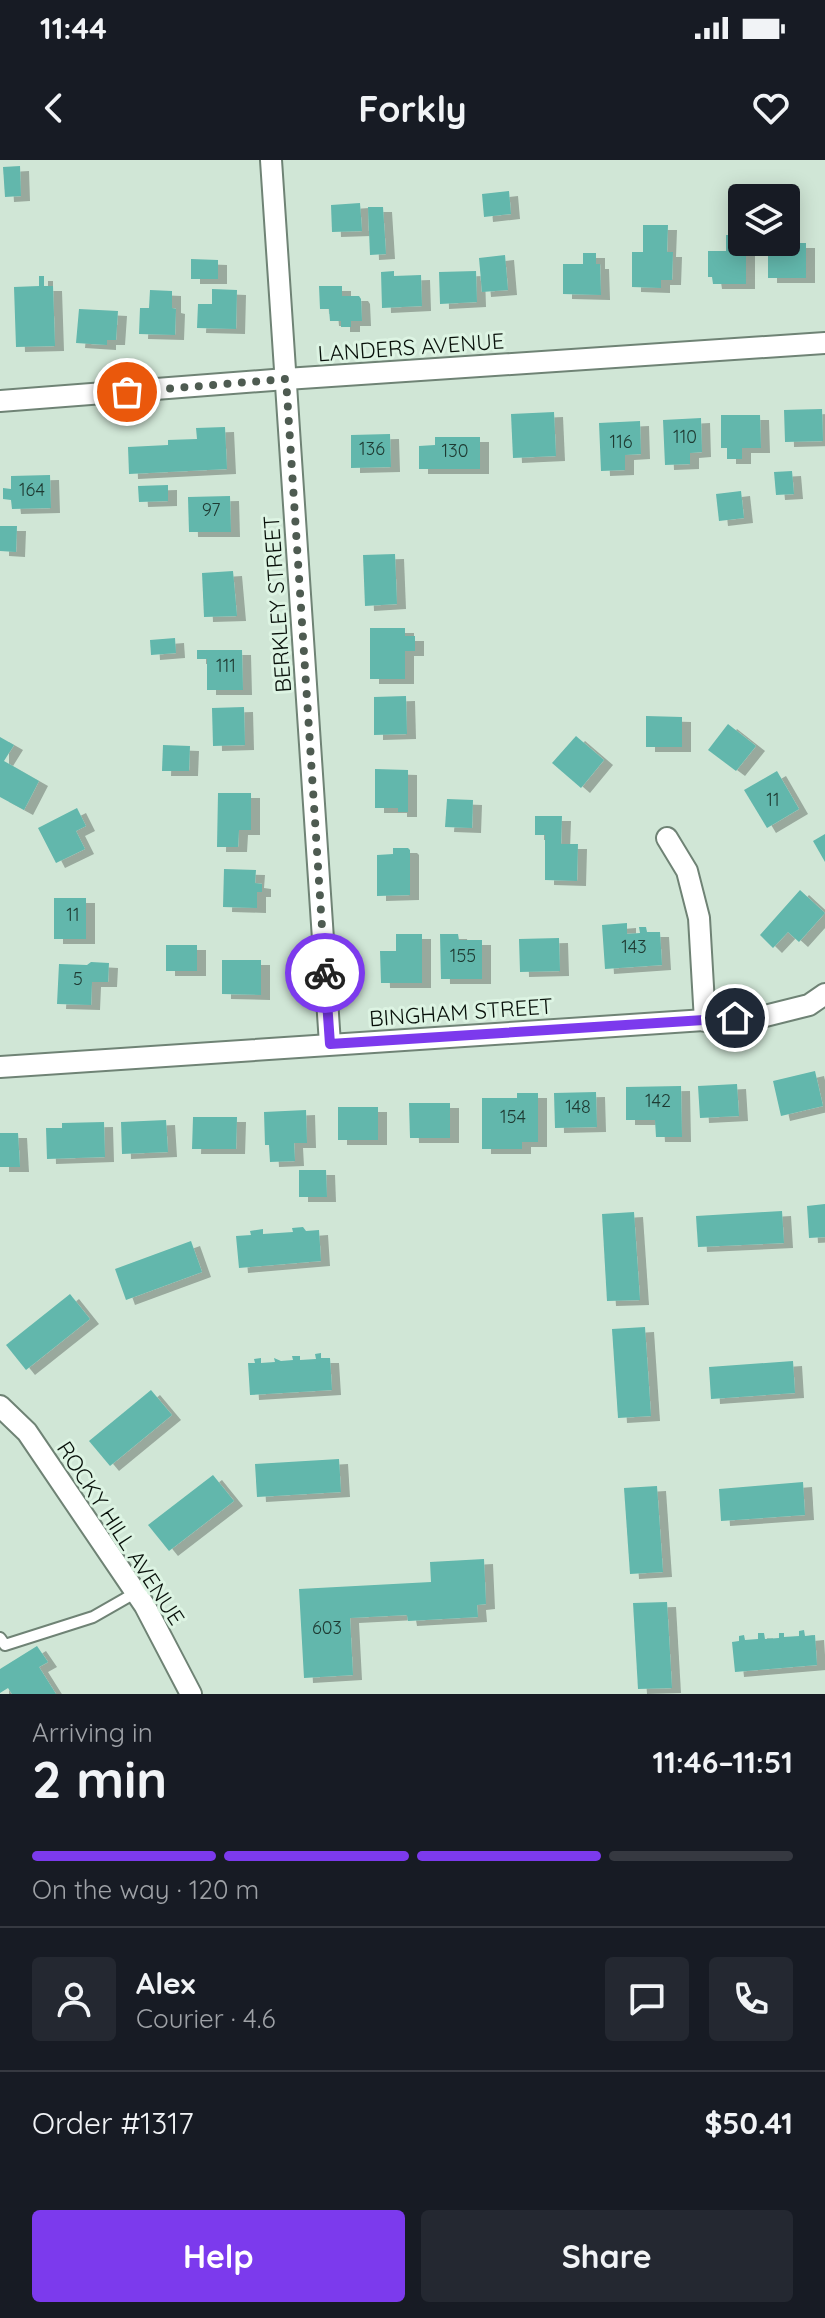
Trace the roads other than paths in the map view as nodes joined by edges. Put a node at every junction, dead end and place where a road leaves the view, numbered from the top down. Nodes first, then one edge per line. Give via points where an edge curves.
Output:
1 (271, 160) edge
2 (825, 343) edge
3 (286, 379) junction
4 (0, 401) edge
5 (667, 838) dead end
6 (825, 994) edge
7 (705, 1021) junction
8 (330, 1044) junction
9 (0, 1052) edge
10 (0, 1067) edge
11 (0, 1406) edge
12 (135, 1593) junction
13 (0, 1638) edge
14 (191, 1694) edge

1 - 3 street, BERKLEY STREET
2 - 3 street, LANDERS AVENUE
3 - 4 street, LANDERS AVENUE
3 - 8 street, BERKLEY STREET
5 - 7 street via 687,871 699,918
6 - 7 street, BINGHAM STREET via 809,1005 765,1016
7 - 8 street, BINGHAM STREET
8 - 10 street, BINGHAM STREET
9 - 10 street
11 - 12 street, ROCKY HILL AVENUE via 27,1432
12 - 13 lane via 93,1617 5,1645
12 - 14 street, ROCKY HILL AVENUE

